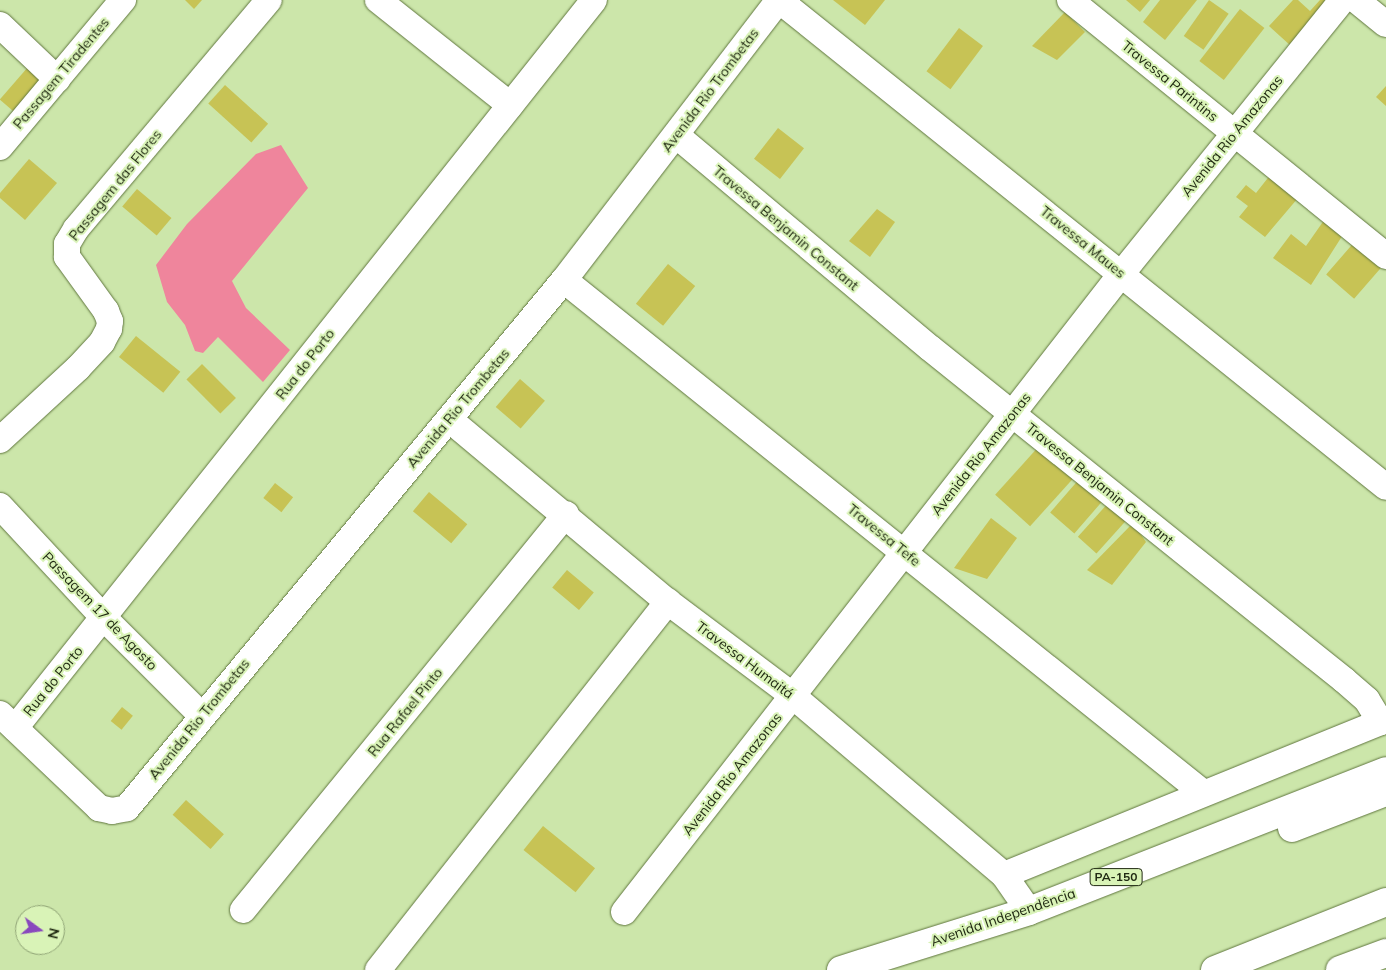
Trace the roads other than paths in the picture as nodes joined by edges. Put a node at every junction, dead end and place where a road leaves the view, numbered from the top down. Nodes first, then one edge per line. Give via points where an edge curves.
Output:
1 (122, 0) edge
2 (269, 0) edge
3 (378, 0) edge
4 (594, 0) edge
5 (779, 0) edge
6 (1070, 0) edge
7 (1342, 0) edge
8 (1356, 0) edge
9 (0, 24) edge
10 (1386, 24) edge
11 (58, 79) junction
12 (510, 105) junction
13 (1235, 133) junction
14 (676, 135) junction
15 (0, 146) edge
16 (1386, 256) edge
17 (1122, 273) junction
18 (564, 280) junction
19 (1012, 414) junction
20 (449, 419) junction
21 (0, 440) edge
22 (1386, 487) edge
23 (0, 506) edge
24 (566, 514) junction
25 (905, 551) junction
26 (668, 602) junction
27 (104, 618) junction
28 (793, 696) junction
29 (201, 715) junction
30 (8, 721) edge
31 (1383, 721) edge
32 (1386, 771) edge
33 (1202, 792) junction
34 (1386, 792) edge
35 (1122, 874) junction
36 (1004, 875) junction
37 (1386, 902) edge
38 (243, 910) dead end
39 (624, 912) dead end
40 (1029, 912) junction
41 (1386, 921) edge
42 (1386, 953) edge
43 (1351, 968) edge
44 (378, 970) edge
45 (841, 970) edge
46 (1214, 970) edge
47 (1254, 970) edge

1 - 11 street, Passagem Tiradentes
2 - 21 street, Passagem das Flores via 76,228 67,244 67,257 106,311 109,329 102,342 78,368
3 - 12 street
4 - 12 street, Rua do Porto
5 - 14 street, Avenida Rio Trombetas
5 - 17 street, Travessa Maues
6 - 13 street, Travessa Parintins
7 - 13 street, Avenida Rio Amazonas
8 - 10 street
9 - 11 street
11 - 15 street, Passagem Tiradentes
12 - 27 street, Rua do Porto
13 - 16 street, Travessa Parintins
13 - 17 street, Avenida Rio Amazonas
14 - 18 street, Avenida Rio Trombetas
14 - 19 street, Travessa Benjamin Constant
17 - 19 street, Avenida Rio Amazonas
17 - 22 street, Travessa Maues
18 - 20 street, Avenida Rio Trombetas
18 - 25 street, Travessa Tefe
19 - 25 street, Avenida Rio Amazonas
19 - 31 street, Travessa Benjamin Constant via 1344,680 1367,700
20 - 24 street, Travessa Humaitá
20 - 29 street, Avenida Rio Trombetas
23 - 27 street, Passagem 17 de Agosto
24 - 26 street, Travessa Humaitá
24 - 38 street, Rua Rafael Pinto
25 - 28 street, Avenida Rio Amazonas
25 - 33 street, Travessa Tefe
26 - 28 street, Travessa Humaitá
26 - 44 street
27 - 29 street, Passagem 17 de Agosto
27 - 30 street, Rua do Porto
28 - 36 street, Travessa Humaitá
28 - 39 street, Avenida Rio Amazonas
29 - 30 street, Avenida Rio Trombetas via 127,808 112,811 99,808
31 - 33 street
32 - 35 main road, Avenida Independência / PA-150
33 - 36 street
34 - 35 main road via 1175,872
35 - 40 main road, Avenida Independência / PA-150
36 - 40 street, Travessa Humaitá
37 - 46 main road
40 - 45 main road, Avenida Independência / PA-150
41 - 47 main road
42 - 43 main road

